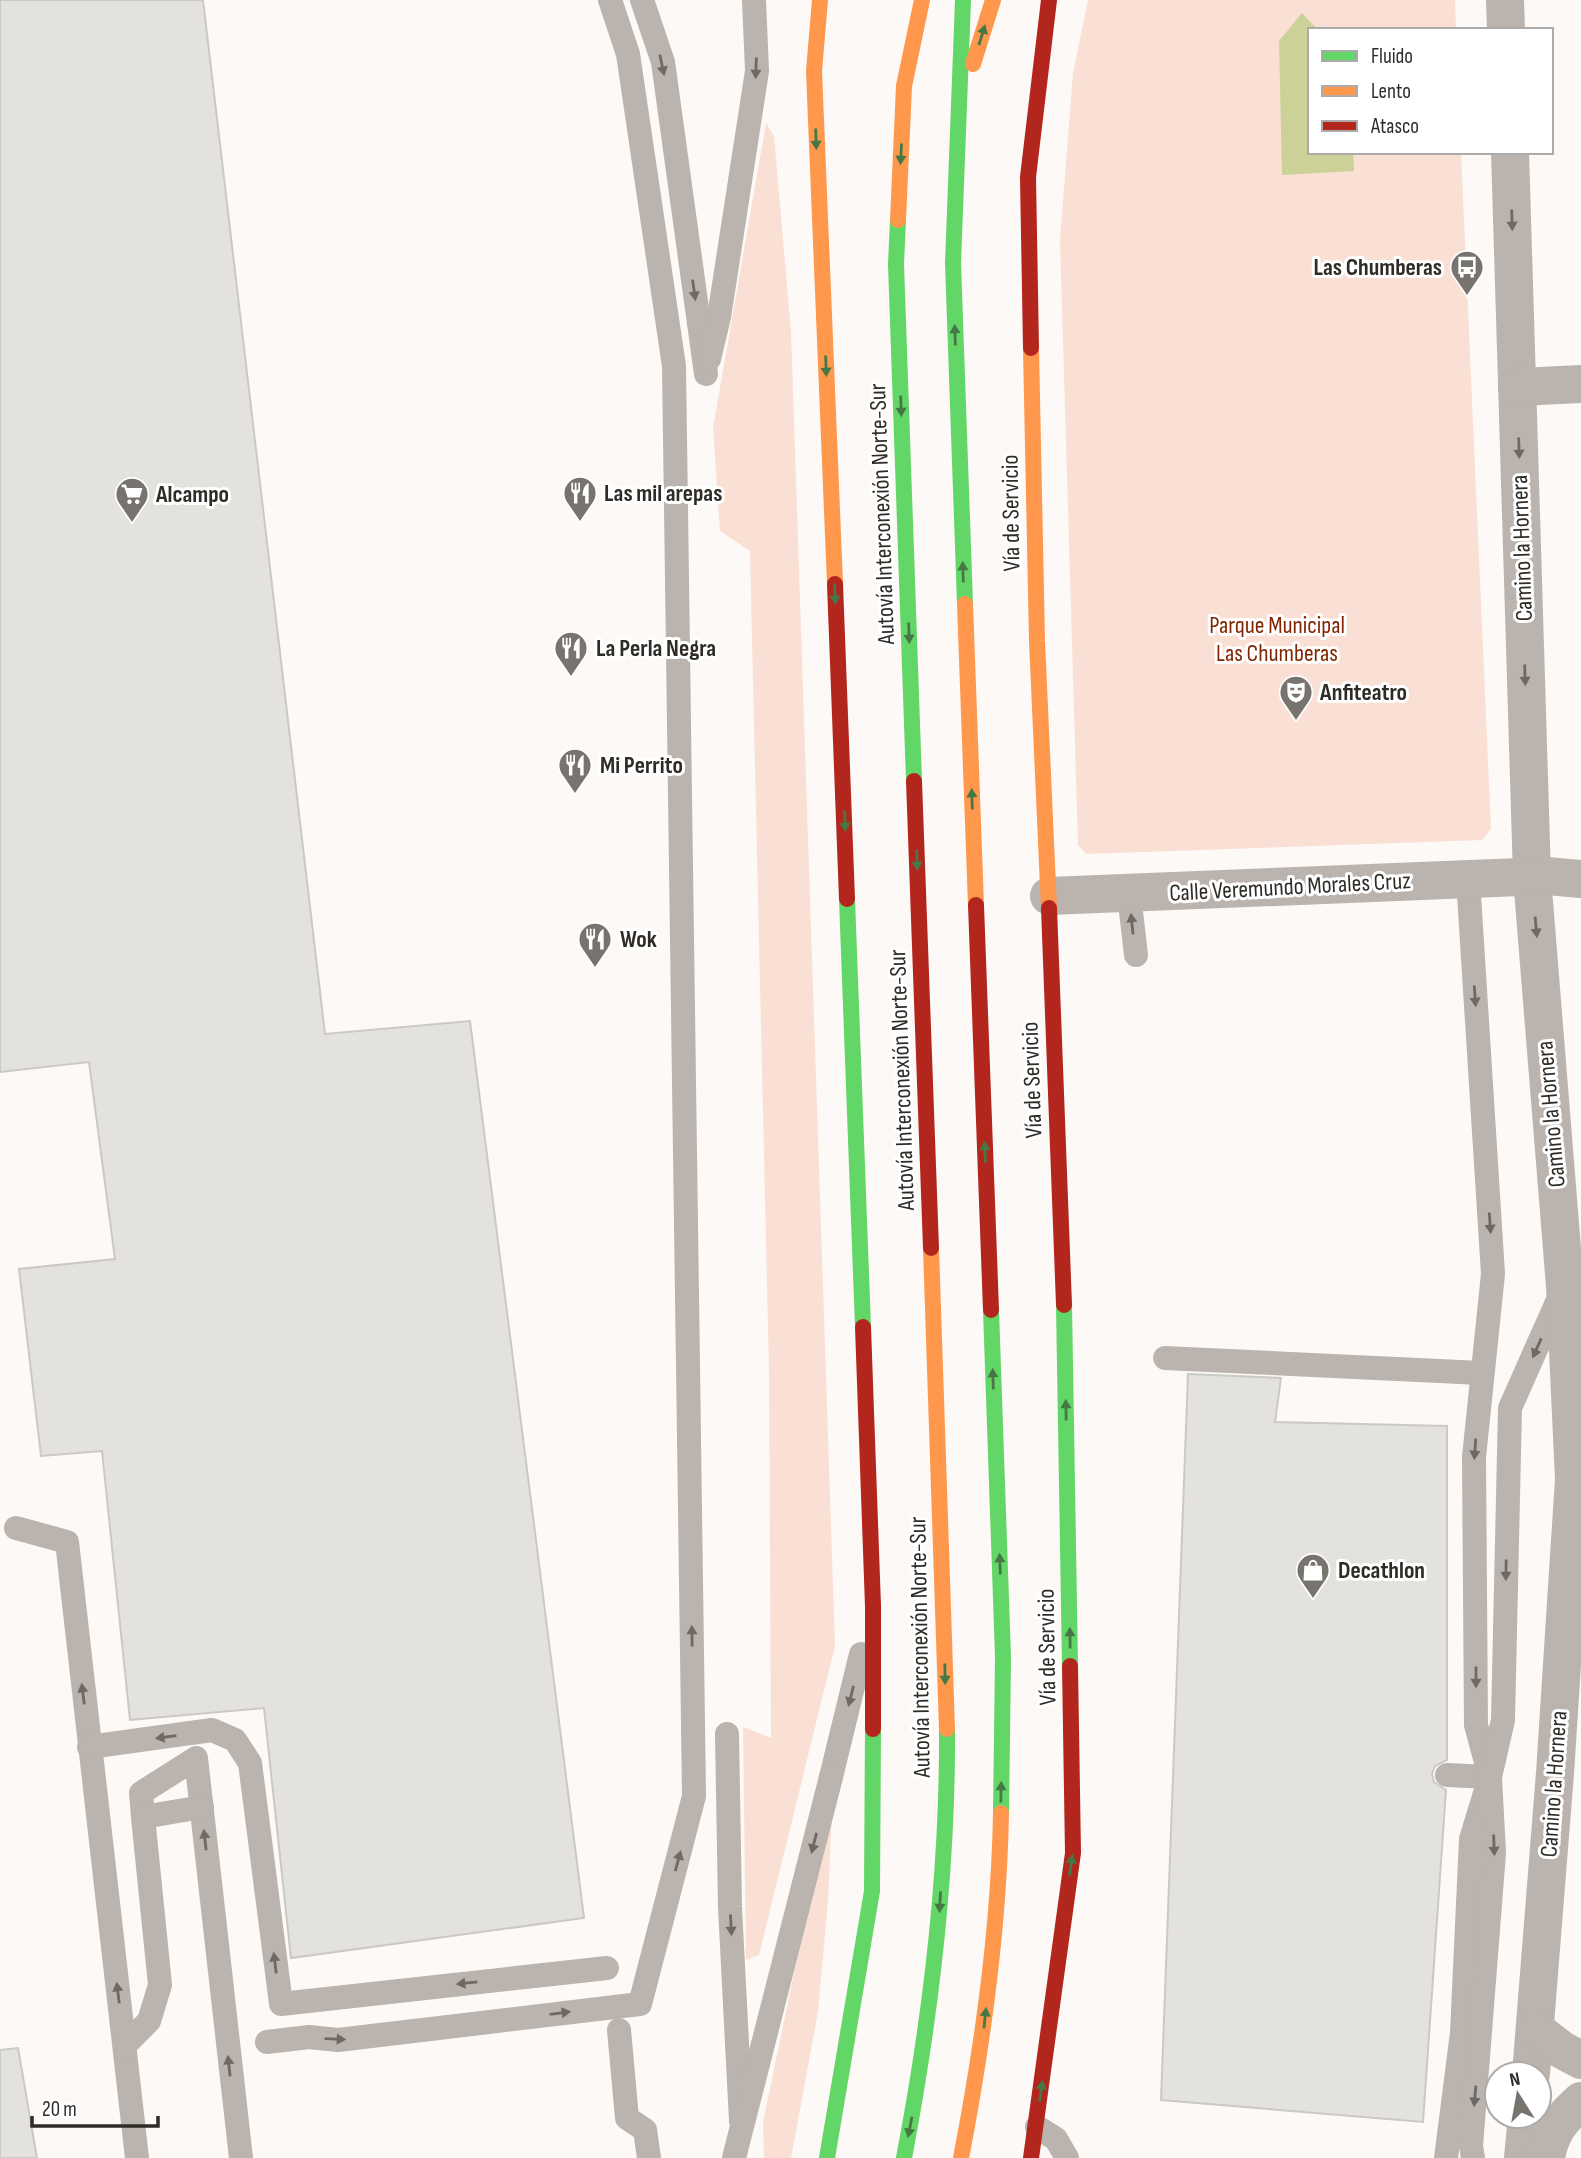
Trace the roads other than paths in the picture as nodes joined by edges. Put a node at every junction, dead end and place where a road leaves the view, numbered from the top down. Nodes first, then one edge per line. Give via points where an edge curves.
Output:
1 (610, 0) edge
2 (642, 0) edge
3 (754, 0) edge
4 (820, 0) edge
5 (905, 0) edge
6 (922, 0) edge
7 (962, 0) edge
8 (993, 0) edge
9 (1049, 0) edge
10 (1505, 0) edge
11 (1506, 28) edge
12 (803, 35) dead end
13 (814, 71) junction
14 (904, 86) junction
15 (957, 116) junction
16 (1510, 154) edge
17 (1581, 384) edge
18 (1517, 387) junction
19 (1532, 877) junction
20 (1468, 879) junction
21 (1581, 879) edge
22 (1129, 894) junction
23 (1049, 896) junction
24 (1136, 955) dead end
25 (1565, 1286) junction
26 (1164, 1357) dead end
27 (1481, 1373) junction
28 (1577, 1478) edge
29 (16, 1528) dead end
30 (873, 1605) junction
31 (727, 1734) dead end
32 (89, 1747) junction
33 (1447, 1775) dead end
34 (1490, 1777) junction
35 (202, 1807) junction
36 (144, 1817) junction
37 (607, 1968) dead end
38 (1536, 2029) junction
39 (619, 2030) dead end
40 (267, 2042) dead end
41 (125, 2045) junction
42 (1533, 2060) edge
43 (1581, 2060) edge
44 (1581, 2101) edge
45 (1037, 2127) junction
46 (1526, 2130) edge
47 (137, 2158) edge
48 (241, 2158) edge
49 (649, 2158) edge
50 (734, 2158) edge
51 (743, 2158) edge
52 (827, 2158) edge
53 (904, 2158) edge
54 (961, 2158) edge
55 (1031, 2158) edge
56 (1067, 2158) edge
57 (1446, 2158) edge
58 (1473, 2158) edge
59 (1523, 2158) edge
60 (1546, 2158) edge

40 -> 1 lane via 309,2037 338,2040 640,2004 694,1796 674,366 628,54
2 - 3 lane via 663,62 706,374 757,71
4 - 13 main road
5 - 14 main road
6 - 14 main road, Autovía Interconexión Norte-Sur
7 - 15 main road
15 -> 8 main road
9 - 23 main road, Vía de Servicio via 1028,177 1037,641
10 - 11 street
12 - 13 main road
13 -> 30 main road
14 -> 53 main road, Autovía Interconexión Norte-Sur via 896,264 947,1773 939,1928 923,2062
54 -> 15 main road via 980,2060 1000,1866 1003,1657 956,365
16 -> 18 street, Camino la Hornera
17 - 18 street
18 -> 19 street, Camino la Hornera
19 - 20 street, Calle Veremundo Morales Cruz
19 - 21 street, Calle Veremundo Morales Cruz
19 -> 25 street, Camino la Hornera
20 - 22 street, Calle Veremundo Morales Cruz
20 -> 27 lane via 1493,1274
22 - 23 street, Calle Veremundo Morales Cruz
24 -> 22 lane
45 -> 23 main road, Vía de Servicio via 1073,1853 1066,1370
25 - 28 street, Camino la Hornera
25 -> 34 lane via 1510,1408 1503,1720
26 - 27 lane
27 -> 34 lane via 1474,1457 1476,1725
28 - 38 street, Camino la Hornera
32 -> 29 lane via 67,1542
30 -> 50 lane, bridge
30 - 52 main road via 872,1891
31 -> 51 lane via 730,1907
37 -> 32 lane via 281,2004 250,1763 235,1740 212,1730
41 -> 32 lane
33 - 34 lane
34 - 57 lane via 1471,1839 1462,2033
34 -> 58 lane via 1494,1853
35 - 36 lane
35 - 36 lane via 196,1758 141,1793
48 -> 35 lane
36 - 41 lane via 160,1985 149,2021
38 - 42 street, Camino la Hornera
38 - 43 street
39 - 49 lane via 627,2118 645,2130
41 - 47 lane
44 - 60 street via 1549,2140
45 - 55 main road, Vía de Servicio
45 - 56 lane via 1056,2139
46 - 59 street

